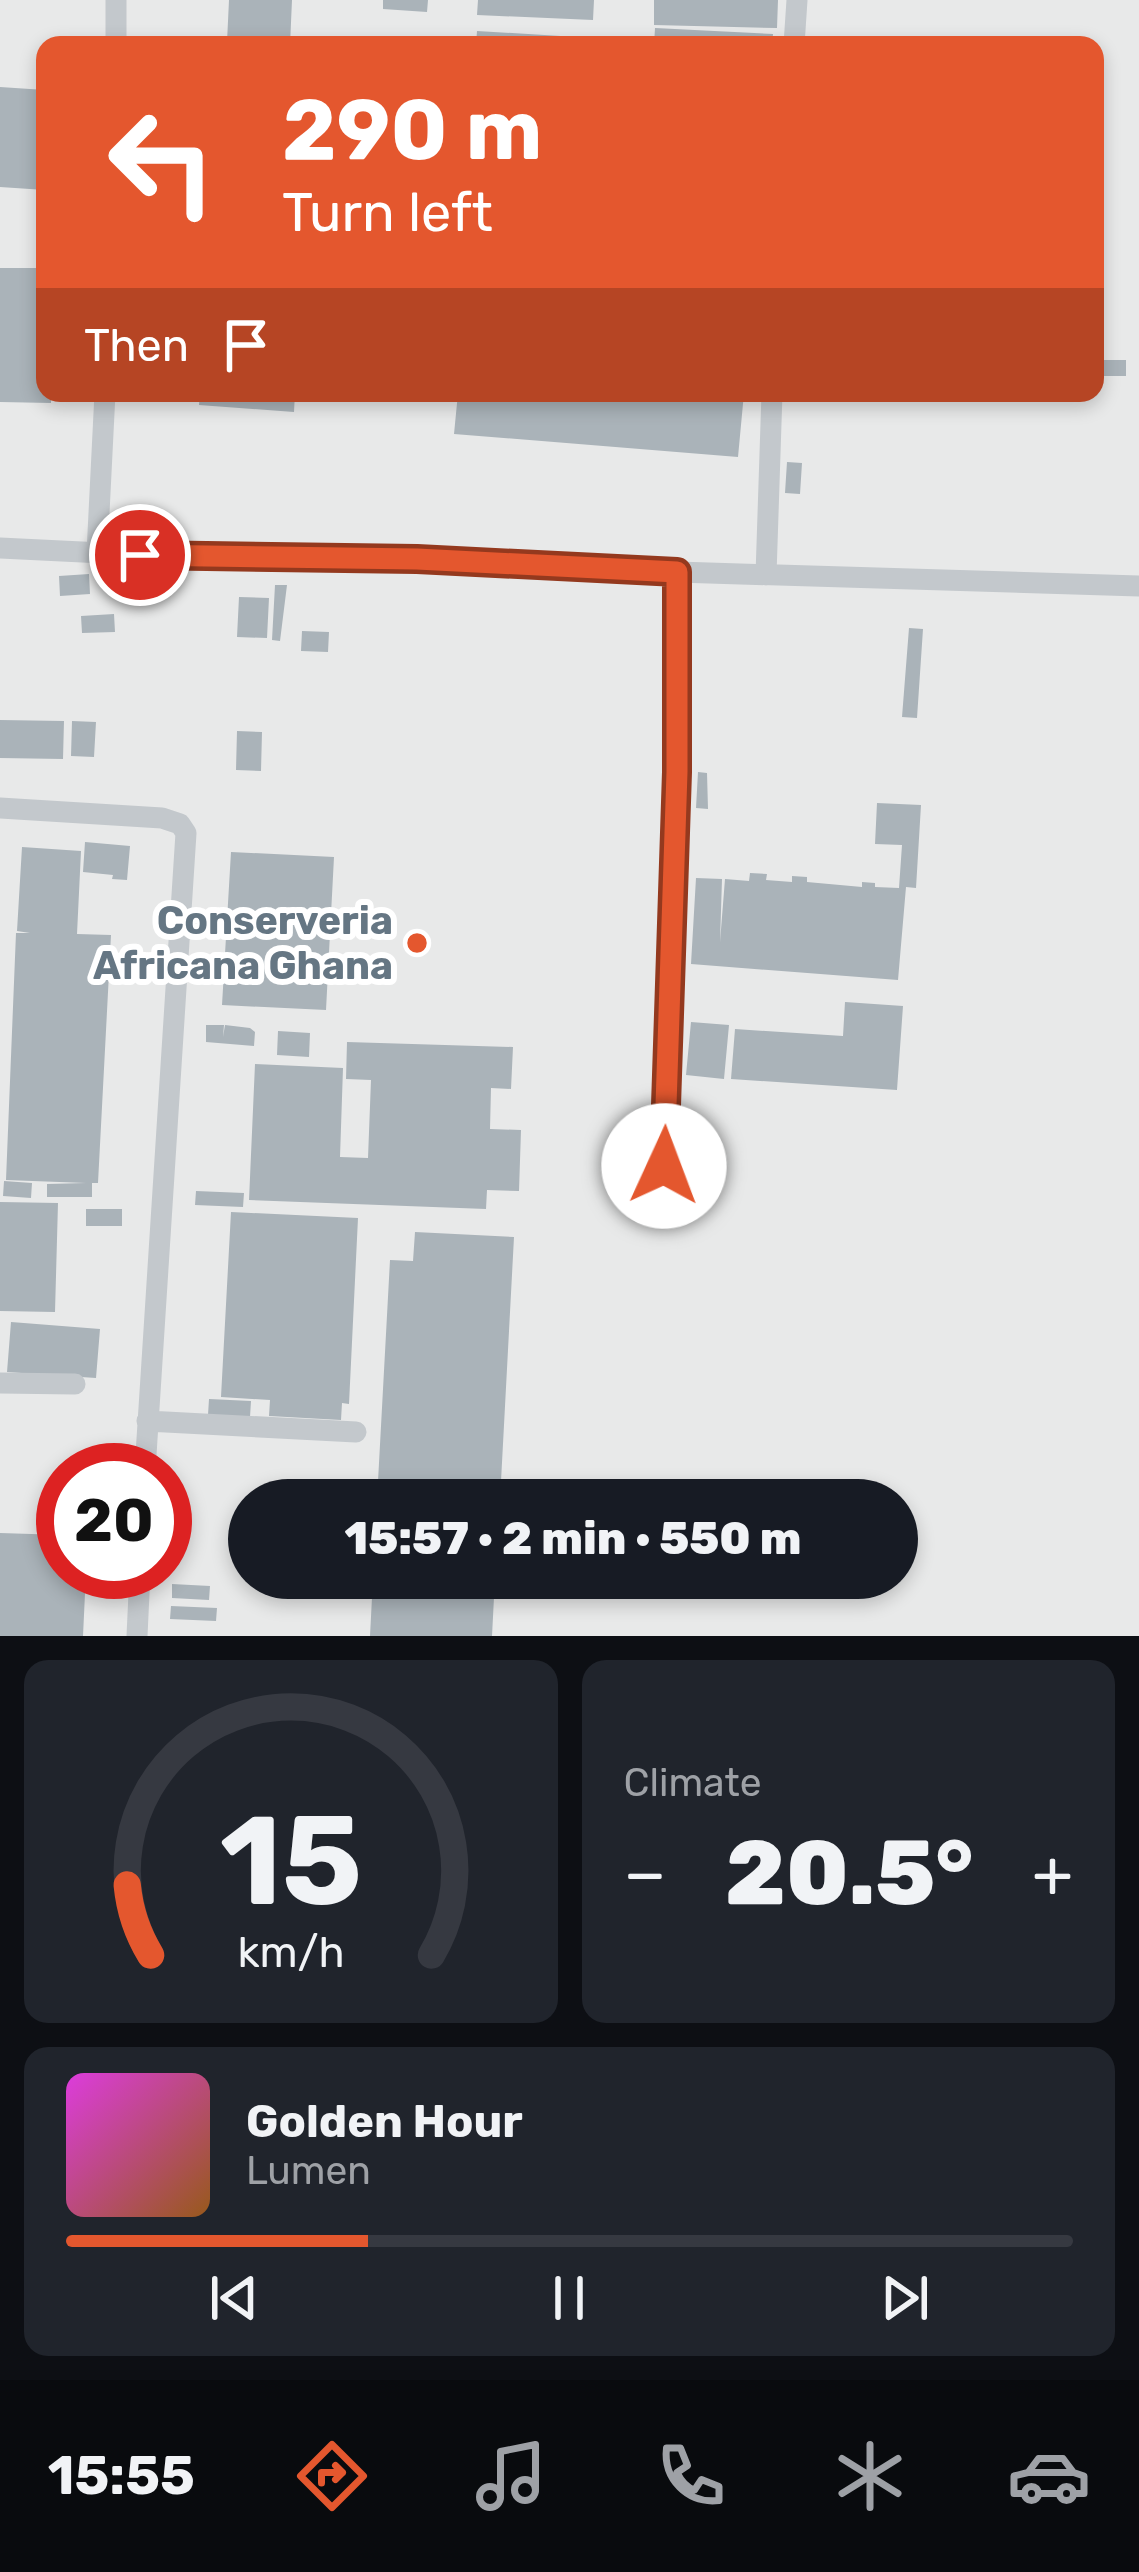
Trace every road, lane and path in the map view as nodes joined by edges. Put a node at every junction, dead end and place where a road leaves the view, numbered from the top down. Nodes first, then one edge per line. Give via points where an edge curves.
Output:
1 (116, 0) edge
2 (797, 0) edge
3 (116, 36) edge
4 (795, 36) edge
5 (105, 402) edge
6 (772, 402) edge
7 (0, 548) edge
8 (97, 553) junction
9 (677, 572) junction
10 (766, 575) junction
11 (1139, 586) edge
12 (0, 808) edge
13 (664, 1166) dead end
14 (0, 1383) edge
15 (75, 1384) dead end
16 (147, 1421) junction
17 (356, 1432) dead end
18 (146, 1443) edge
19 (138, 1599) edge
20 (136, 1636) edge

1 - 3 street
2 - 4 street
5 - 8 street
6 - 10 street
7 - 8 street
8 - 9 street
9 - 10 street
9 - 13 street
10 - 11 street
12 - 16 street via 162,818 186,832
14 - 15 street
16 - 17 street
16 - 18 street
19 - 20 street

